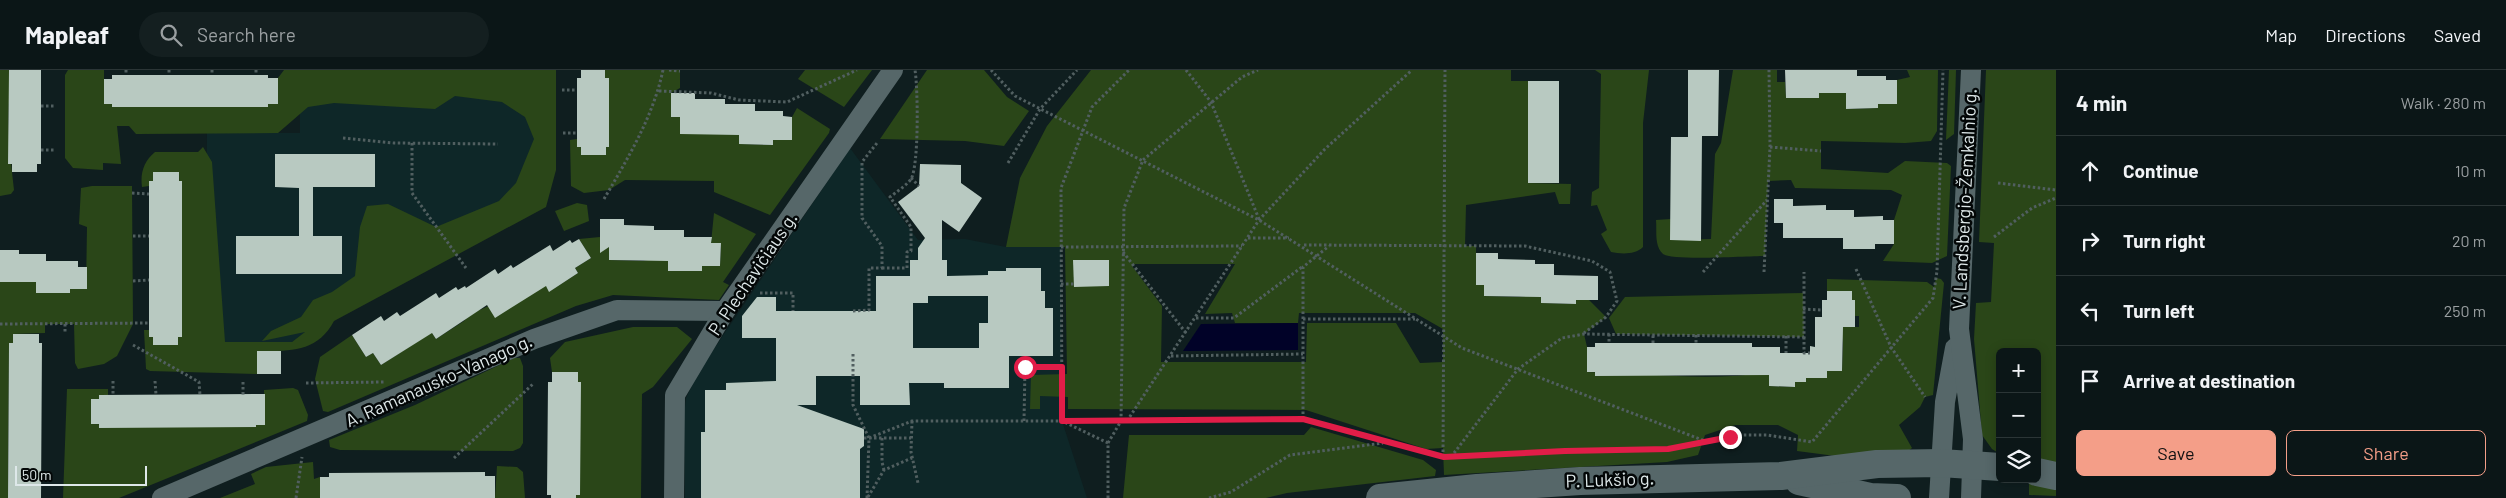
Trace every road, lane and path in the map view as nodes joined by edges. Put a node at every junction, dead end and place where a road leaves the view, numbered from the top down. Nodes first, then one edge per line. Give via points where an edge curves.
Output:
1 (126, 70) edge
2 (169, 70) edge
3 (212, 70) edge
4 (663, 70) edge
5 (669, 70) edge
6 (856, 70) edge
7 (893, 70) edge
8 (915, 70) edge
9 (991, 70) edge
10 (1077, 70) edge
11 (1129, 70) edge
12 (1186, 70) edge
13 (1258, 70) edge
14 (1412, 70) edge
15 (1445, 70) edge
16 (1769, 70) edge
17 (1943, 70) edge
18 (1971, 70) edge
19 (680, 71) edge
20 (126, 75) dead end
21 (169, 75) dead end
22 (212, 75) dead end
23 (562, 90) dead end
24 (577, 90) dead end
25 (659, 91) junction
26 (1210, 102) junction
27 (41, 106) dead end
28 (56, 106) dead end
29 (1040, 109) junction
30 (1083, 131) junction
31 (563, 132) dead end
32 (577, 132) dead end
33 (343, 138) dead end
34 (412, 143) junction
35 (877, 143) dead end
36 (498, 144) dead end
37 (1770, 147) junction
38 (41, 150) dead end
39 (56, 150) dead end
40 (1821, 151) dead end
41 (1143, 160) junction
42 (1008, 163) dead end
43 (911, 178) junction
44 (1998, 183) dead end
45 (920, 186) dead end
46 (2056, 190) edge
47 (132, 193) dead end
48 (149, 194) dead end
49 (2056, 198) edge
50 (604, 199) dead end
51 (1767, 200) junction
52 (1259, 220) junction
53 (133, 236) dead end
54 (149, 236) dead end
55 (1994, 237) dead end
56 (1248, 238) junction
57 (1290, 238) junction
58 (1302, 245) junction
59 (1329, 245) junction
60 (1061, 246) junction
61 (1123, 246) junction
62 (1243, 246) junction
63 (1443, 246) junction
64 (1123, 252) junction
65 (1317, 255) junction
66 (1303, 267) junction
67 (466, 268) dead end
68 (882, 268) junction
69 (1856, 269) dead end
70 (1703, 272) dead end
71 (1764, 272) dead end
72 (1804, 272) dead end
73 (149, 280) dead end
74 (133, 281) dead end
75 (1061, 284) junction
76 (1074, 284) dead end
77 (738, 293) junction
78 (1804, 309) junction
79 (1822, 310) dead end
80 (725, 311) junction
81 (793, 311) dead end
82 (853, 311) dead end
83 (1195, 318) junction
84 (1303, 319) junction
85 (1415, 319) junction
86 (149, 323) dead end
87 (0, 324) edge
88 (65, 324) junction
89 (1959, 329) junction
90 (65, 333) dead end
91 (1186, 333) junction
92 (1584, 334) junction
93 (1609, 334) junction
94 (1653, 334) junction
95 (1696, 335) junction
96 (1738, 336) junction
97 (1786, 336) junction
98 (1443, 337) junction
99 (1804, 337) junction
100 (1609, 343) dead end
101 (1652, 343) dead end
102 (1696, 343) dead end
103 (1738, 343) dead end
104 (133, 345) dead end
105 (1891, 347) junction
106 (1786, 353) dead end
107 (1810, 353) dead end
108 (853, 354) dead end
109 (1303, 354) junction
110 (1171, 356) junction
111 (1062, 367) junction
112 (1518, 369) junction
113 (113, 381) dead end
114 (156, 381) dead end
115 (243, 382) dead end
116 (386, 382) dead end
117 (306, 383) dead end
118 (534, 383) dead end
119 (113, 395) dead end
120 (156, 395) dead end
121 (200, 395) dead end
122 (243, 395) dead end
123 (1924, 397) dead end
124 (1303, 419) junction
125 (912, 421) junction
126 (1024, 421) junction
127 (1062, 421) junction
128 (1121, 421) junction
129 (1128, 421) junction
130 (882, 433) junction
131 (864, 438) dead end
132 (870, 438) junction
133 (882, 438) junction
134 (911, 438) junction
135 (1705, 442) junction
136 (1108, 443) junction
137 (1386, 443) junction
138 (302, 454) dead end
139 (1444, 457) junction
140 (1451, 457) junction
141 (454, 458) dead end
142 (912, 458) junction
143 (1941, 463) junction
144 (1973, 464) junction
145 (1996, 467) edge
146 (884, 470) junction
147 (2041, 473) edge
148 (1781, 476) junction
149 (2056, 476) edge
150 (918, 483) dead end
151 (162, 498) edge
152 (296, 498) edge
153 (674, 498) edge
154 (867, 498) edge
155 (1108, 498) edge
156 (1209, 498) edge
157 (1380, 498) edge
158 (1897, 498) edge
159 (1939, 498) edge
160 (1971, 498) edge

1 - 20 path
2 - 21 path
3 - 22 path
4 - 25 path
5 - 19 path
6 - 25 path via 787,102
7 - 77 street, P. Plechavičiaus g.
8 - 43 path via 916,146
9 - 29 path via 1015,96
10 - 29 path
11 - 30 path via 1092,107
12 - 26 path
13 - 26 path via 1242,77
14 - 52 path via 1325,149
15 - 63 path
16 - 37 path
17 - 105 path via 1937,271 1933,298
18 - 89 street, V. Landsbergio-Žemkalnio g.
23 - 24 path
25 - 50 path via 639,137
26 - 41 path
26 - 52 path
27 - 28 path
29 - 30 path
29 - 42 path
30 - 41 path
30 - 60 path via 1061,188
31 - 32 path
33 - 34 path
34 - 36 path
34 - 67 path via 412,193
35 - 68 path via 862,162 862,218 882,246
37 - 40 path
37 - 51 path
38 - 39 path
41 - 52 path
41 - 61 path via 1124,208
43 - 45 path
43 - 68 path via 890,197 911,227 907,268
44 - 46 path
47 - 48 path
49 - 55 path via 2032,208
51 - 70 path
51 - 71 path
52 - 56 path
52 - 57 path
53 - 54 path
56 - 57 path
56 - 62 path
57 - 58 path
58 - 59 path
58 - 65 path
59 - 63 path
59 - 65 path
60 - 61 path
60 - 75 path
61 - 62 path
61 - 64 path
62 - 83 path
63 - 92 path via 1526,246 1592,261 1610,272 1616,301 1606,317
63 - 98 path
64 - 91 path
64 - 128 path
65 - 66 path
65 - 85 path
66 - 83 path via 1234,318
66 - 84 path
68 - 82 path via 869,268 869,310
69 - 105 path
72 - 78 path
73 - 74 path
75 - 76 path
75 - 111 path
77 - 80 street, P. Plechavičiaus g.
77 - 81 path via 793,293
78 - 79 path
78 - 99 path
80 - 151 street, A. Ramanausko-Vanago g. via 617,310 534,339
80 - 153 street, P. Plechavičiaus g. via 675,395
83 - 91 path
84 - 85 path
84 - 109 path
85 - 98 path
86 - 88 path
87 - 88 path
88 - 90 path
89 - 143 street, V. Landsbergio-Žemkalnio g. via 1945,402
89 - 144 street, V. Landsbergio-Žemkalnio g. via 1973,439
91 - 110 path
92 - 93 path
92 - 112 path via 1562,338
93 - 94 path
93 - 100 path
94 - 95 path
94 - 101 path
95 - 96 path
95 - 102 path
96 - 97 path
96 - 103 path
97 - 99 path
97 - 106 path
98 - 112 path via 1462,348
98 - 139 path
99 - 107 path via 1804,353
104 - 121 path via 199,382
105 - 123 path
105 - 135 path via 1812,442 1767,435 1738,435
108 - 132 path via 854,405
109 - 110 path
109 - 124 path
110 - 129 path
111 - 126 path via 1025,367
111 - 127 path
112 - 135 path
112 - 140 path
113 - 119 path
114 - 120 path
115 - 122 path
116 - 117 path
118 - 141 path
124 - 129 path
124 - 137 path
125 - 126 path
125 - 130 path
125 - 134 path
126 - 127 path
127 - 128 path
127 - 136 path
128 - 129 path
128 - 136 path
130 - 132 path
130 - 133 path
131 - 132 path
132 - 133 path
132 - 154 path
133 - 134 path
133 - 146 path
134 - 142 path
135 - 140 path via 1668,449
136 - 155 path
137 - 139 path
137 - 156 path via 1290,455 1231,492
138 - 152 path
139 - 140 path
142 - 146 path
142 - 150 path
143 - 144 main road, P. Lukšio g.
143 - 148 main road, P. Lukšio g. via 1877,464
143 - 159 street, V. Landsbergio-Žemkalnio g.
144 - 145 main road, P. Lukšio g.
144 - 160 street, V. Landsbergio-Žemkalnio g.
146 - 154 path
147 - 149 main road
148 - 157 main road, P. Lukšio g. via 1580,481
148 - 158 main road, P. Lukšio g. via 1870,497

